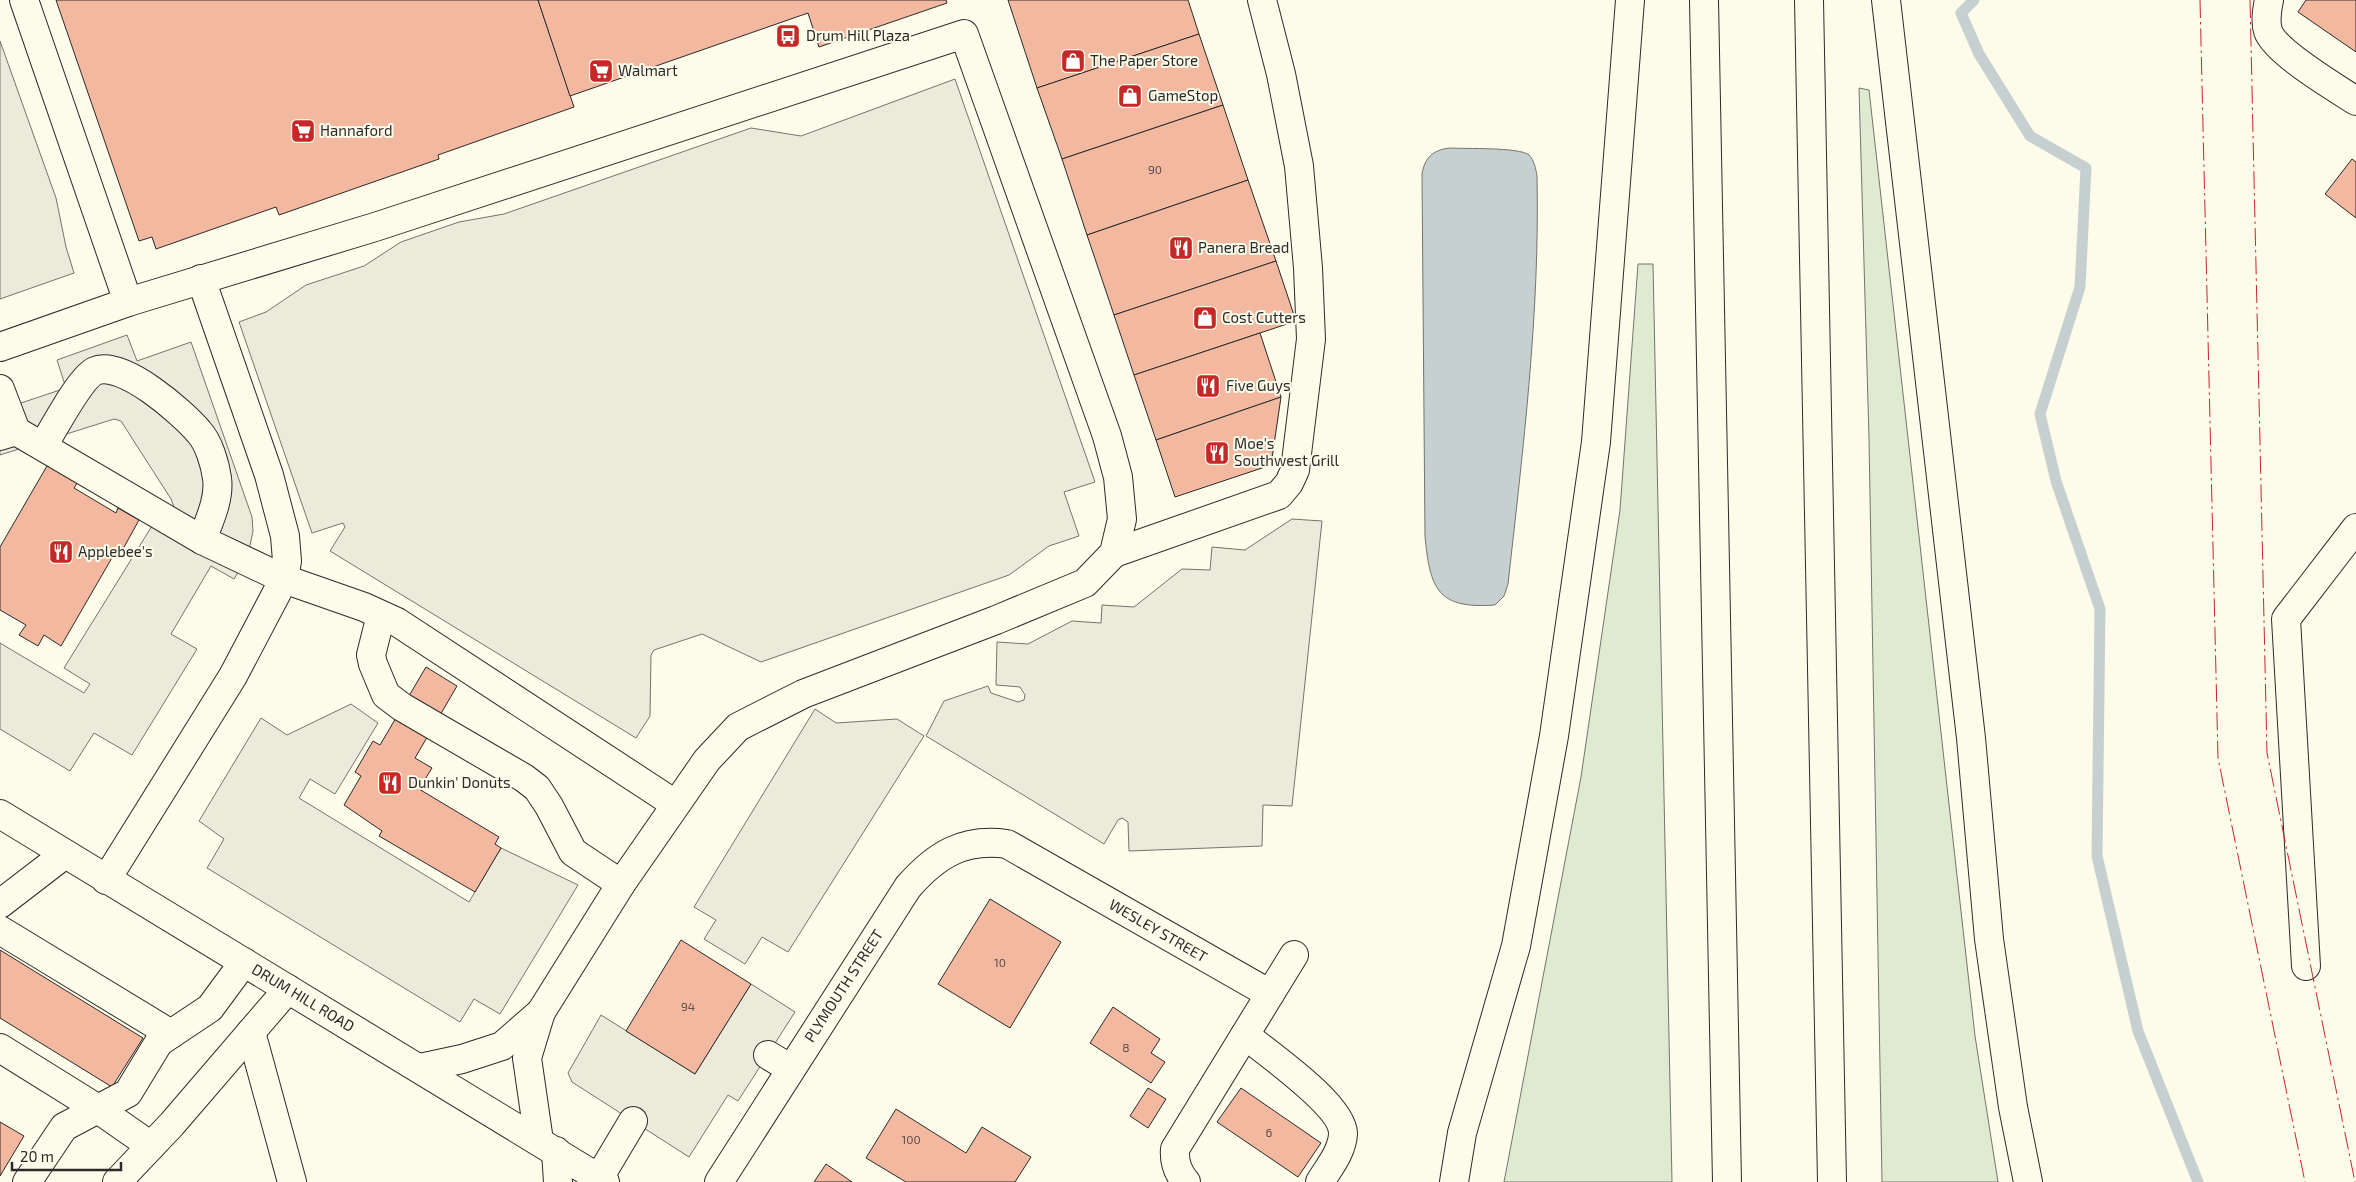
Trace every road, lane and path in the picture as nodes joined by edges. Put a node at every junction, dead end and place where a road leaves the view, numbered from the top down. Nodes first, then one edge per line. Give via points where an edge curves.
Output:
1 (24, 0) edge
2 (1262, 0) edge
3 (1630, 0) edge
4 (1704, 0) edge
5 (1809, 0) edge
6 (1886, 0) edge
7 (2269, 0) edge
8 (2356, 101) edge
9 (201, 279) junction
10 (128, 302) junction
11 (0, 348) edge
12 (0, 390) edge
13 (8, 433) edge
14 (43, 446) junction
15 (2356, 528) edge
16 (202, 540) junction
17 (1114, 553) junction
18 (284, 580) junction
19 (382, 615) junction
20 (675, 804) junction
21 (0, 814) edge
22 (1007, 844) joint
23 (65, 854) junction
24 (106, 880) junction
25 (621, 884) junction
26 (0, 904) edge
27 (0, 930) edge
28 (1294, 955) dead end
29 (244, 962) junction
30 (2306, 966) dead end
31 (288, 989) junction
32 (1270, 994) junction
33 (541, 1012) junction
34 (251, 1032) junction
35 (171, 1034) junction
36 (1245, 1035) junction
37 (0, 1048) edge
38 (768, 1055) dead end
39 (420, 1068) junction
40 (791, 1070) junction
41 (98, 1109) junction
42 (633, 1121) dead end
43 (151, 1146) junction
44 (547, 1146) junction
45 (602, 1180) edge
46 (27, 1182) edge
47 (117, 1182) edge
48 (292, 1182) edge
49 (558, 1182) edge
50 (719, 1182) edge
51 (1186, 1182) edge
52 (1320, 1182) edge
53 (1454, 1182) edge
54 (1727, 1182) edge
55 (1832, 1182) edge
56 (2028, 1182) edge

1 - 10 main road
2 - 17 main road via 1300,166 1308,268 1311,339 1295,470 1279,495
3 - 53 main road via 1596,442 1554,736 1516,946 1462,1133
4 - 54 main road
5 - 55 main road
6 - 56 main road via 1971,738 1989,939 2013,1107
7 - 8 main road via 2266,15 2268,32 2282,51
9 - 10 main road
9 - 17 main road via 375,227 964,34 1107,436 1118,476 1122,519
9 - 18 main road via 269,475 284,536
10 - 11 main road
12 - 13 main road
13 - 14 main road
14 - 16 main road
14 - 16 main road via 78,388 95,371 110,370 130,377 165,400 201,434 211,456 217,479 215,507
15 - 30 main road via 2286,619
16 - 18 main road
17 - 20 main road via 1085,583 803,694 738,727 707,760
18 - 19 main road
18 - 24 main road via 233,676
19 - 20 main road
19 - 25 main road via 371,655 386,695 537,788 573,852
20 - 25 main road
21 - 23 main road, DRUM HILL ROAD
22 - 32 main road, WESLEY STREET
22 - 40 main road, PLYMOUTH STREET via 980,844 952,850 918,876
23 - 24 main road, DRUM HILL ROAD
23 - 26 main road
24 - 29 main road, DRUM HILL ROAD
25 - 33 main road
27 - 35 main road
28 - 32 main road
29 - 31 main road, DRUM HILL ROAD
29 - 35 main road via 210,1008
31 - 34 main road
31 - 39 main road, DRUM HILL ROAD
32 - 36 main road
33 - 39 main road via 502,1046
33 - 44 main road via 527,1058
34 - 43 main road
34 - 48 main road
35 - 41 main road via 159,1042 128,1093
36 - 51 main road via 1175,1149 1178,1169
36 - 52 main road via 1309,1086 1336,1116 1343,1132 1339,1150
37 - 41 main road
38 - 40 main road
39 - 44 main road, DRUM HILL ROAD
40 - 50 main road, PLYMOUTH STREET
41 - 43 main road
41 - 46 main road via 64,1127
42 - 45 main road
43 - 47 main road
44 - 45 main road, DRUM HILL ROAD
44 - 49 main road

